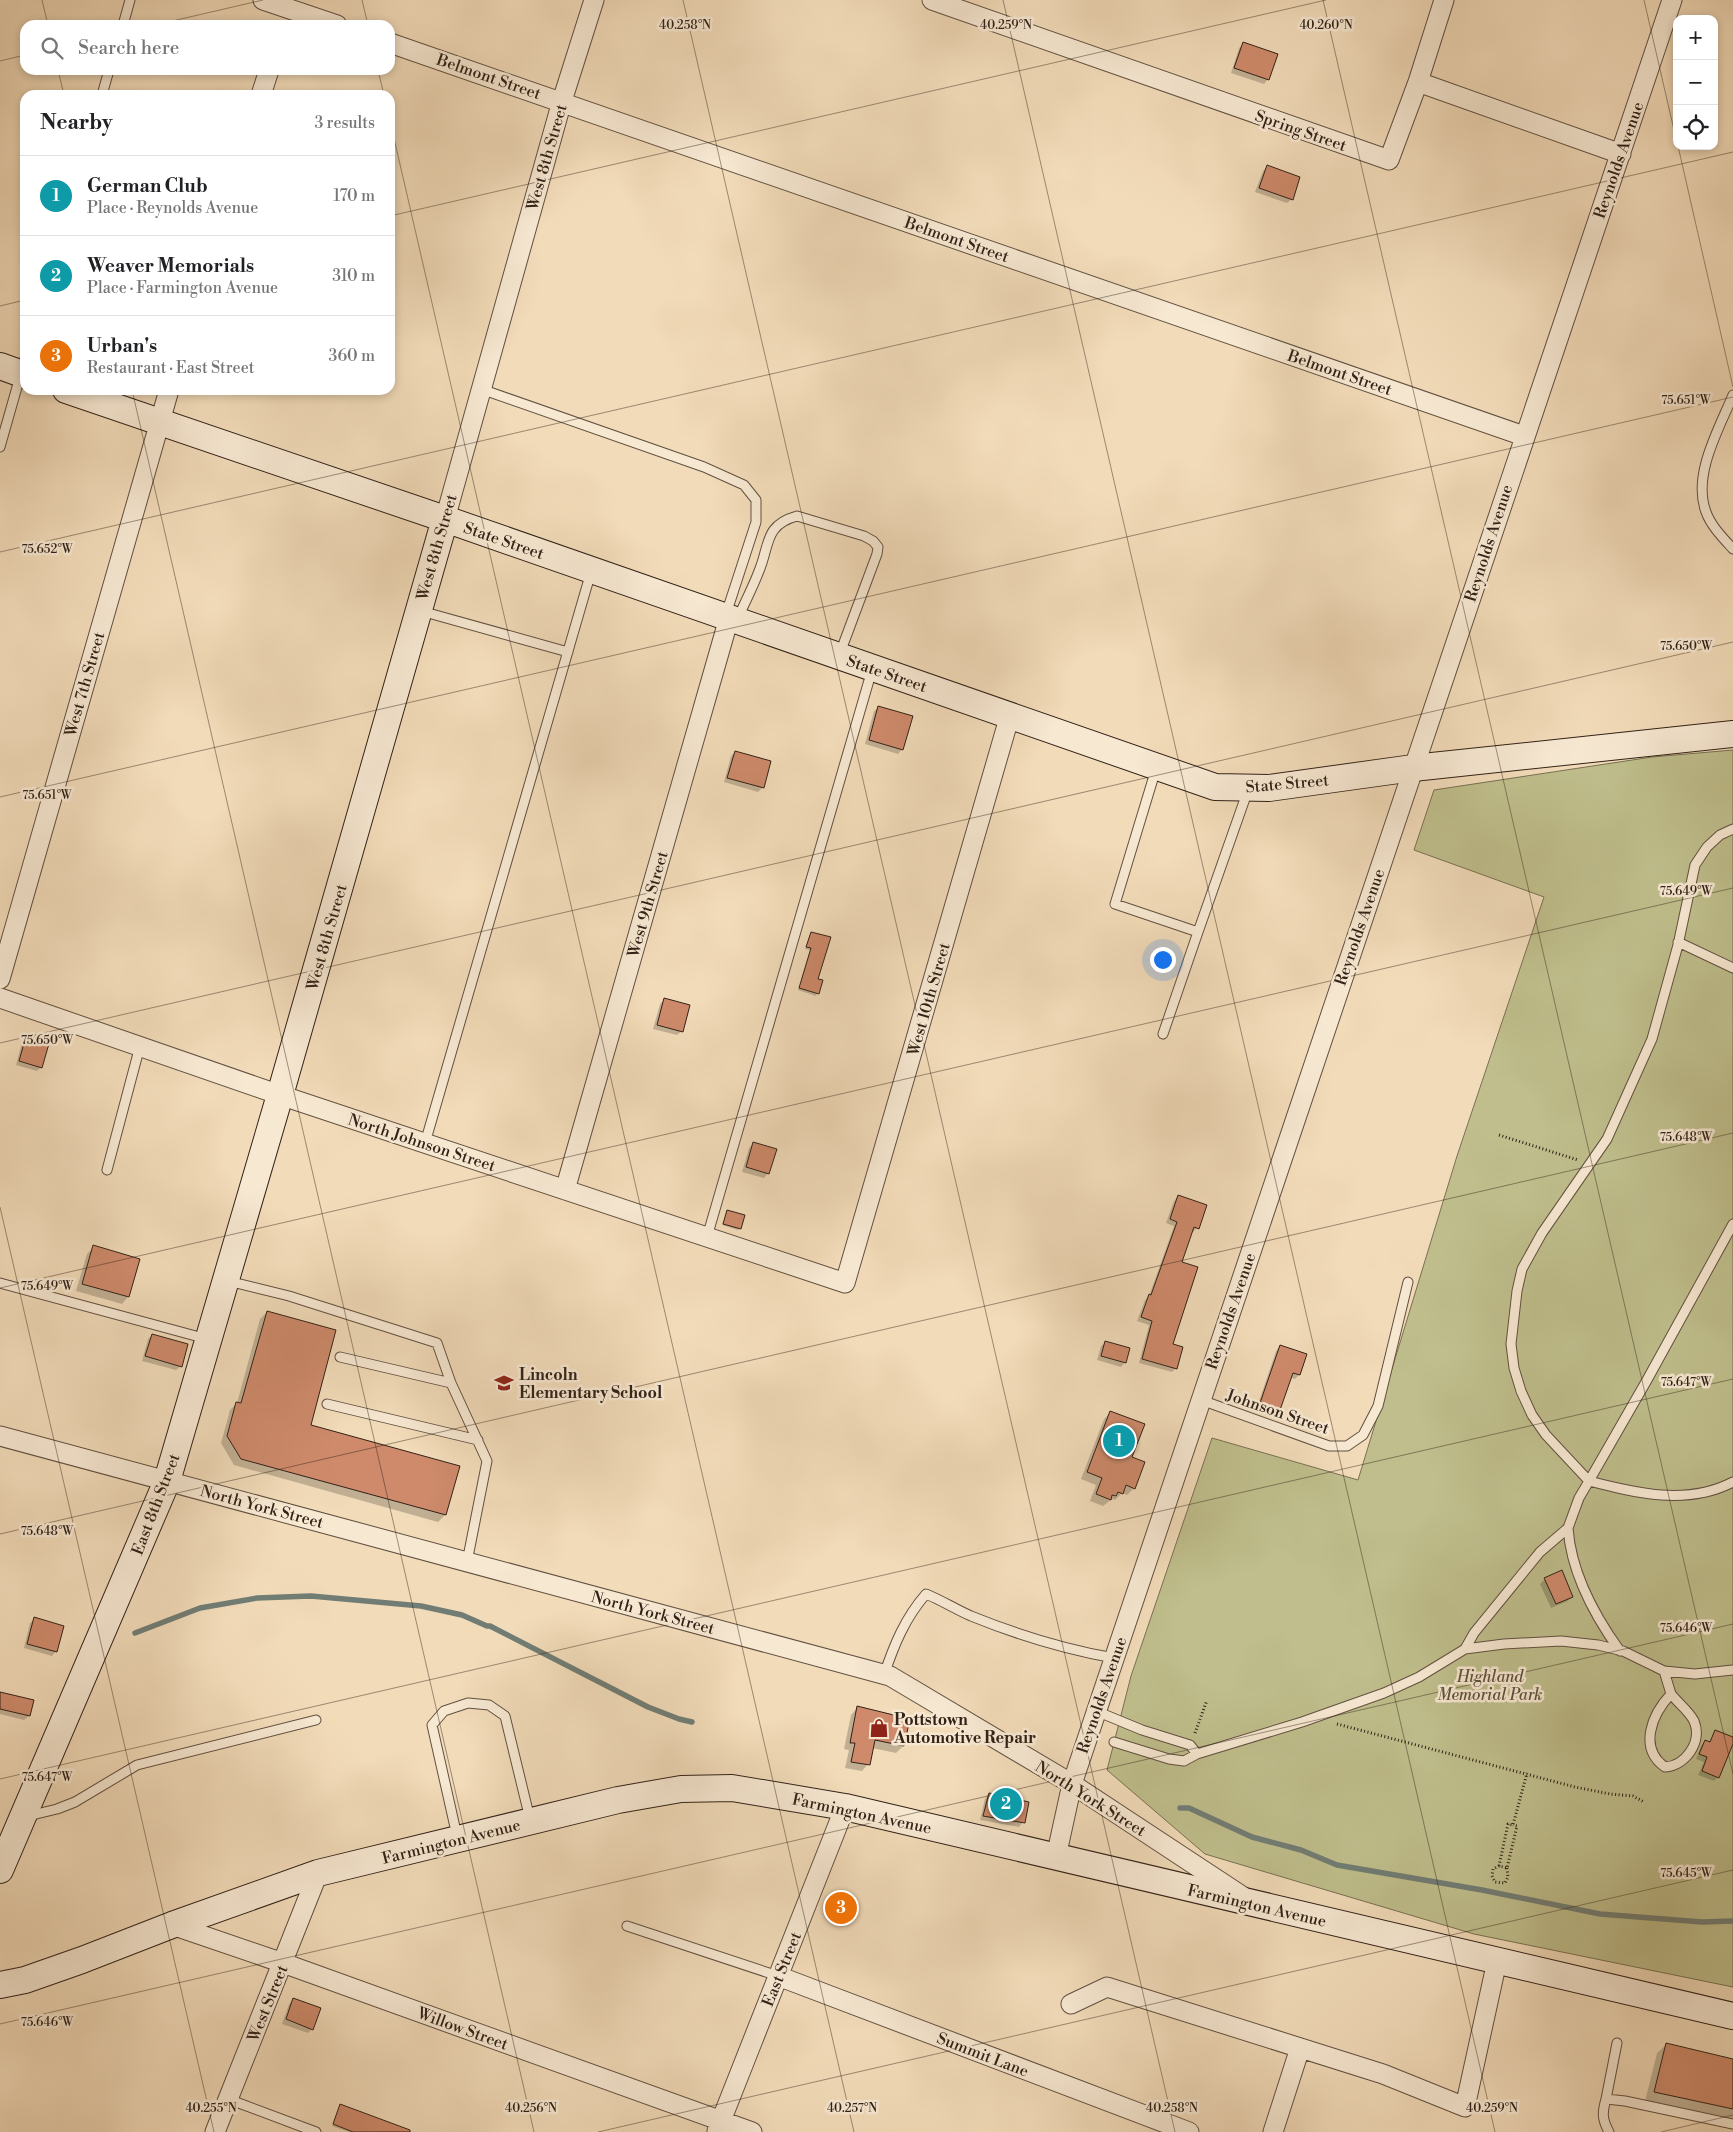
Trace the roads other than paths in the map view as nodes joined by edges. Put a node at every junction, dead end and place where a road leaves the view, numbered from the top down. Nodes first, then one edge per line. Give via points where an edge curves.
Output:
1 (130, 0) edge
2 (263, 0) edge
3 (594, 0) edge
4 (932, 0) edge
5 (1444, 0) edge
6 (1672, 0) edge
7 (286, 17) edge
8 (124, 20) edge
9 (305, 20) edge
10 (395, 45) edge
11 (108, 75) edge
12 (268, 75) edge
13 (1418, 82) junction
14 (103, 90) edge
15 (263, 90) edge
16 (562, 101) junction
17 (1621, 154) junction
18 (18, 369) edge
19 (481, 389) junction
20 (80, 395) edge
21 (167, 395) edge
22 (1733, 395) edge
23 (159, 423) junction
24 (1524, 436) junction
25 (0, 447) edge
26 (444, 519) junction
27 (1733, 549) edge
28 (592, 570) junction
29 (418, 610) junction
30 (730, 618) junction
31 (568, 652) junction
32 (839, 656) junction
33 (872, 668) junction
34 (1010, 715) junction
35 (1733, 734) edge
36 (1157, 766) junction
37 (1413, 768) junction
38 (1248, 788) junction
39 (1733, 829) edge
40 (1198, 932) junction
41 (1678, 942) junction
42 (1733, 968) edge
43 (0, 979) edge
44 (0, 998) edge
45 (1163, 1034) dead end
46 (140, 1046) junction
47 (280, 1095) junction
48 (425, 1143) junction
49 (107, 1170) dead end
50 (565, 1190) junction
51 (1733, 1224) edge
52 (707, 1237) junction
53 (226, 1280) junction
54 (0, 1282) edge
55 (1408, 1282) dead end
56 (846, 1283) joint
57 (209, 1340) junction
58 (340, 1357) dead end
59 (451, 1383) junction
60 (1201, 1400) junction
61 (327, 1404) dead end
62 (0, 1436) edge
63 (478, 1440) junction
64 (167, 1481) junction
65 (1589, 1481) junction
66 (1733, 1482) edge
67 (1568, 1528) junction
68 (467, 1562) junction
69 (1465, 1650) junction
70 (1620, 1650) junction
71 (1114, 1658) junction
72 (1733, 1670) edge
73 (1664, 1671) junction
74 (884, 1674) junction
75 (1671, 1694) junction
76 (1096, 1711) junction
77 (316, 1720) dead end
78 (1114, 1742) dead end
79 (1198, 1754) junction
80 (1070, 1789) junction
81 (845, 1807) junction
82 (22, 1818) junction
83 (530, 1821) junction
84 (457, 1839) junction
85 (1056, 1857) junction
86 (0, 1870) edge
87 (318, 1873) junction
88 (1256, 1904) junction
89 (172, 1925) junction
90 (627, 1926) dead end
91 (1497, 1961) junction
92 (283, 1963) junction
93 (778, 1976) junction
94 (0, 1985) edge
95 (1071, 2004) dead end
96 (1733, 2016) edge
97 (1617, 2043) dead end
98 (1300, 2048) junction
99 (1606, 2099) junction
100 (228, 2100) junction
101 (1733, 2124) edge
102 (719, 2126) edge
103 (215, 2132) edge
104 (316, 2132) edge
105 (752, 2132) edge
106 (1189, 2132) edge
107 (1273, 2132) edge
108 (1609, 2132) edge

1 - 8 lane
2 - 7 street
3 - 16 street, West 8th Street
4 - 13 street, Spring Street via 1389,160
5 - 13 street
6 - 17 street, Reynolds Avenue
7 - 9 street
10 - 16 street, Belmont Street
11 - 14 lane
12 - 15 street
13 - 17 street
16 - 19 street, West 8th Street
16 - 24 street, Belmont Street
17 - 24 street, Reynolds Avenue
18 - 25 lane
19 - 26 street, West 8th Street
19 - 30 lane via 704,467 744,485 756,500 756,522
20 - 23 street, State Street
21 - 23 street, West 7th Street
22 - 27 lane via 1702,472 1702,495 1706,513
23 - 26 street, State Street
23 - 43 street, West 7th Street
24 - 37 street, Reynolds Avenue
26 - 28 street, State Street
26 - 29 street, West 8th Street
28 - 30 street, State Street
28 - 31 lane
29 - 31 lane
29 - 47 street, West 8th Street
30 - 32 street, State Street
30 - 32 lane via 760,569 769,536 778,524 796,516 864,536 878,547 877,554
30 - 50 street, West 9th Street
31 - 48 lane
32 - 33 street, State Street
33 - 34 street, State Street
33 - 52 lane
34 - 36 street, State Street
34 - 56 street, West 10th Street
35 - 37 street, State Street
36 - 38 street, State Street via 1215,787
36 - 40 lane via 1115,904
37 - 38 street, State Street via 1269,788
37 - 60 street, Reynolds Avenue
38 - 40 lane
39 - 41 lane via 1707,847 1695,865
40 - 45 lane
41 - 42 lane
41 - 65 lane via 1652,1040 1607,1139 1542,1233 1522,1269 1517,1291 1511,1344 1521,1391 1546,1435
44 - 46 street, North Johnson Street
46 - 47 street, North Johnson Street
46 - 49 lane
47 - 48 street, North Johnson Street
47 - 53 street, East 8th Street
48 - 50 street, North Johnson Street
50 - 52 street, North Johnson Street
51 - 65 lane
52 - 56 street, North Johnson Street
53 - 57 street, East 8th Street
53 - 59 lane via 289,1296 437,1343
54 - 57 lane
55 - 60 lane, Johnson Street via 1378,1406 1363,1435 1347,1446 1329,1446
57 - 64 street, East 8th Street
58 - 59 lane
59 - 63 lane
60 - 71 street, Reynolds Avenue
61 - 63 lane
62 - 64 street, North York Street
63 - 68 lane via 487,1461
64 - 68 street, North York Street
64 - 82 street, East 8th Street
65 - 66 lane via 1657,1496 1684,1495
65 - 67 lane
67 - 69 lane via 1540,1552 1474,1632
67 - 70 lane via 1582,1586
68 - 74 street, North York Street
69 - 70 lane via 1560,1641
69 - 79 lane via 1401,1686 1312,1719
70 - 73 lane
71 - 74 lane via 1023,1636 968,1615 926,1594 911,1611
71 - 76 street, Reynolds Avenue
72 - 73 lane via 1695,1674
73 - 75 lane
74 - 80 street, North York Street
75 - 75 lane via 1653,1720 1649,1743 1654,1759 1665,1767 1673,1767 1683,1761 1695,1741 1694,1722
76 - 79 lane via 1190,1745
76 - 80 street, Reynolds Avenue
77 - 82 lane via 137,1765 75,1802
78 - 79 lane via 1169,1759 1184,1761
80 - 85 street, Reynolds Avenue
80 - 88 street, North York Street
81 - 83 street, Farmington Avenue via 732,1788 681,1789
81 - 85 street, Farmington Avenue
81 - 93 street, East Street
82 - 86 street, East 8th Street
83 - 84 street, Farmington Avenue
83 - 84 lane via 505,1716 489,1705 468,1703 444,1711 432,1725
84 - 87 street, Farmington Avenue
85 - 88 street, Farmington Avenue
87 - 89 street, Farmington Avenue
87 - 92 street, West Street
88 - 91 street, Farmington Avenue
89 - 92 street, Willow Street
89 - 94 street, Farmington Avenue via 49,1972
90 - 93 lane
91 - 96 street, Farmington Avenue
91 - 98 street via 1465,2106 1383,2074
92 - 100 street, West Street
92 - 102 street, Willow Street
93 - 102 street, East Street
93 - 106 street, Summit Lane
95 - 98 street via 1107,1987
97 - 99 lane
98 - 107 street
99 - 101 lane
99 - 108 lane via 1602,2113
100 - 103 street, West Street
100 - 104 lane
102 - 105 street, Willow Street

